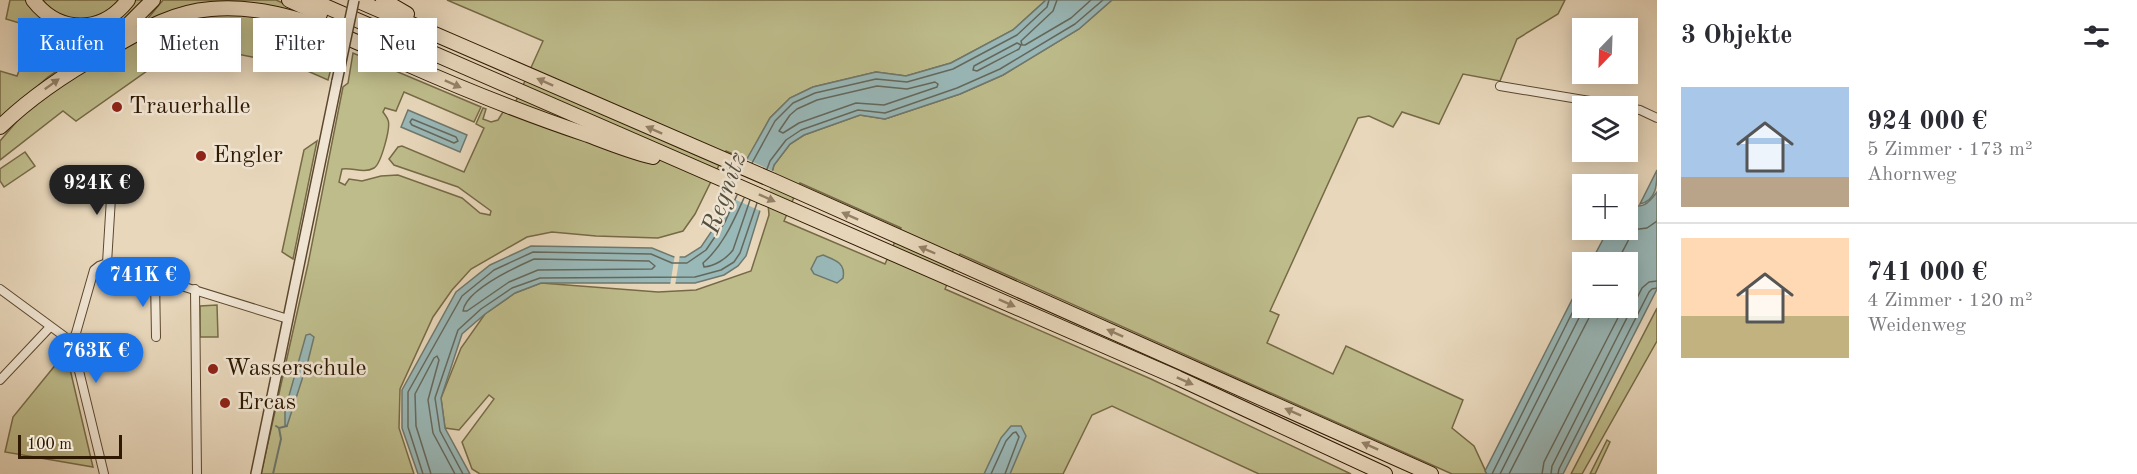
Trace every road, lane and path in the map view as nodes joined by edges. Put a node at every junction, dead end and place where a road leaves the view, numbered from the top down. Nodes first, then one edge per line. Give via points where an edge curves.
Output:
1 (33, 0) edge
2 (128, 0) edge
3 (153, 0) edge
4 (289, 0) edge
5 (311, 0) edge
6 (355, 0) edge
7 (383, 0) edge
8 (125, 28) edge
9 (125, 39) edge
10 (501, 63) junction
11 (70, 72) edge
12 (1500, 86) dead end
13 (496, 90) junction
14 (1572, 98) edge
15 (1638, 110) edge
16 (1657, 117) edge
17 (572, 122) junction
18 (0, 127) edge
19 (697, 167) junction
20 (63, 197) dead end
21 (107, 263) junction
22 (155, 278) junction
23 (0, 289) edge
24 (195, 289) junction
25 (288, 319) junction
26 (50, 327) junction
27 (156, 337) dead end
28 (72, 342) junction
29 (0, 379) edge
30 (104, 474) edge
31 (197, 474) edge
32 (256, 474) edge
33 (1385, 474) edge
34 (1431, 474) edge

1 - 2 highway via 54,19 82,26 111,17
3 - 8 highway
4 - 13 highway
5 - 13 highway
6 - 10 highway
6 - 25 street, bridge
7 - 10 highway
9 -> 13 highway via 168,18 210,9 254,9 320,26
34 -> 10 highway
18 -> 11 highway via 37,94
12 - 14 street
13 - 17 highway
15 - 16 street
17 - 19 highway
17 - 19 highway via 648,156
19 -> 33 highway via 1178,378
20 - 21 street via 108,188 111,198
21 - 22 street
21 - 28 street via 94,270
22 - 24 street
22 - 27 street
23 - 26 street
24 - 25 street
24 - 31 street
25 - 32 street
26 - 28 street
26 - 29 street
28 - 30 street

